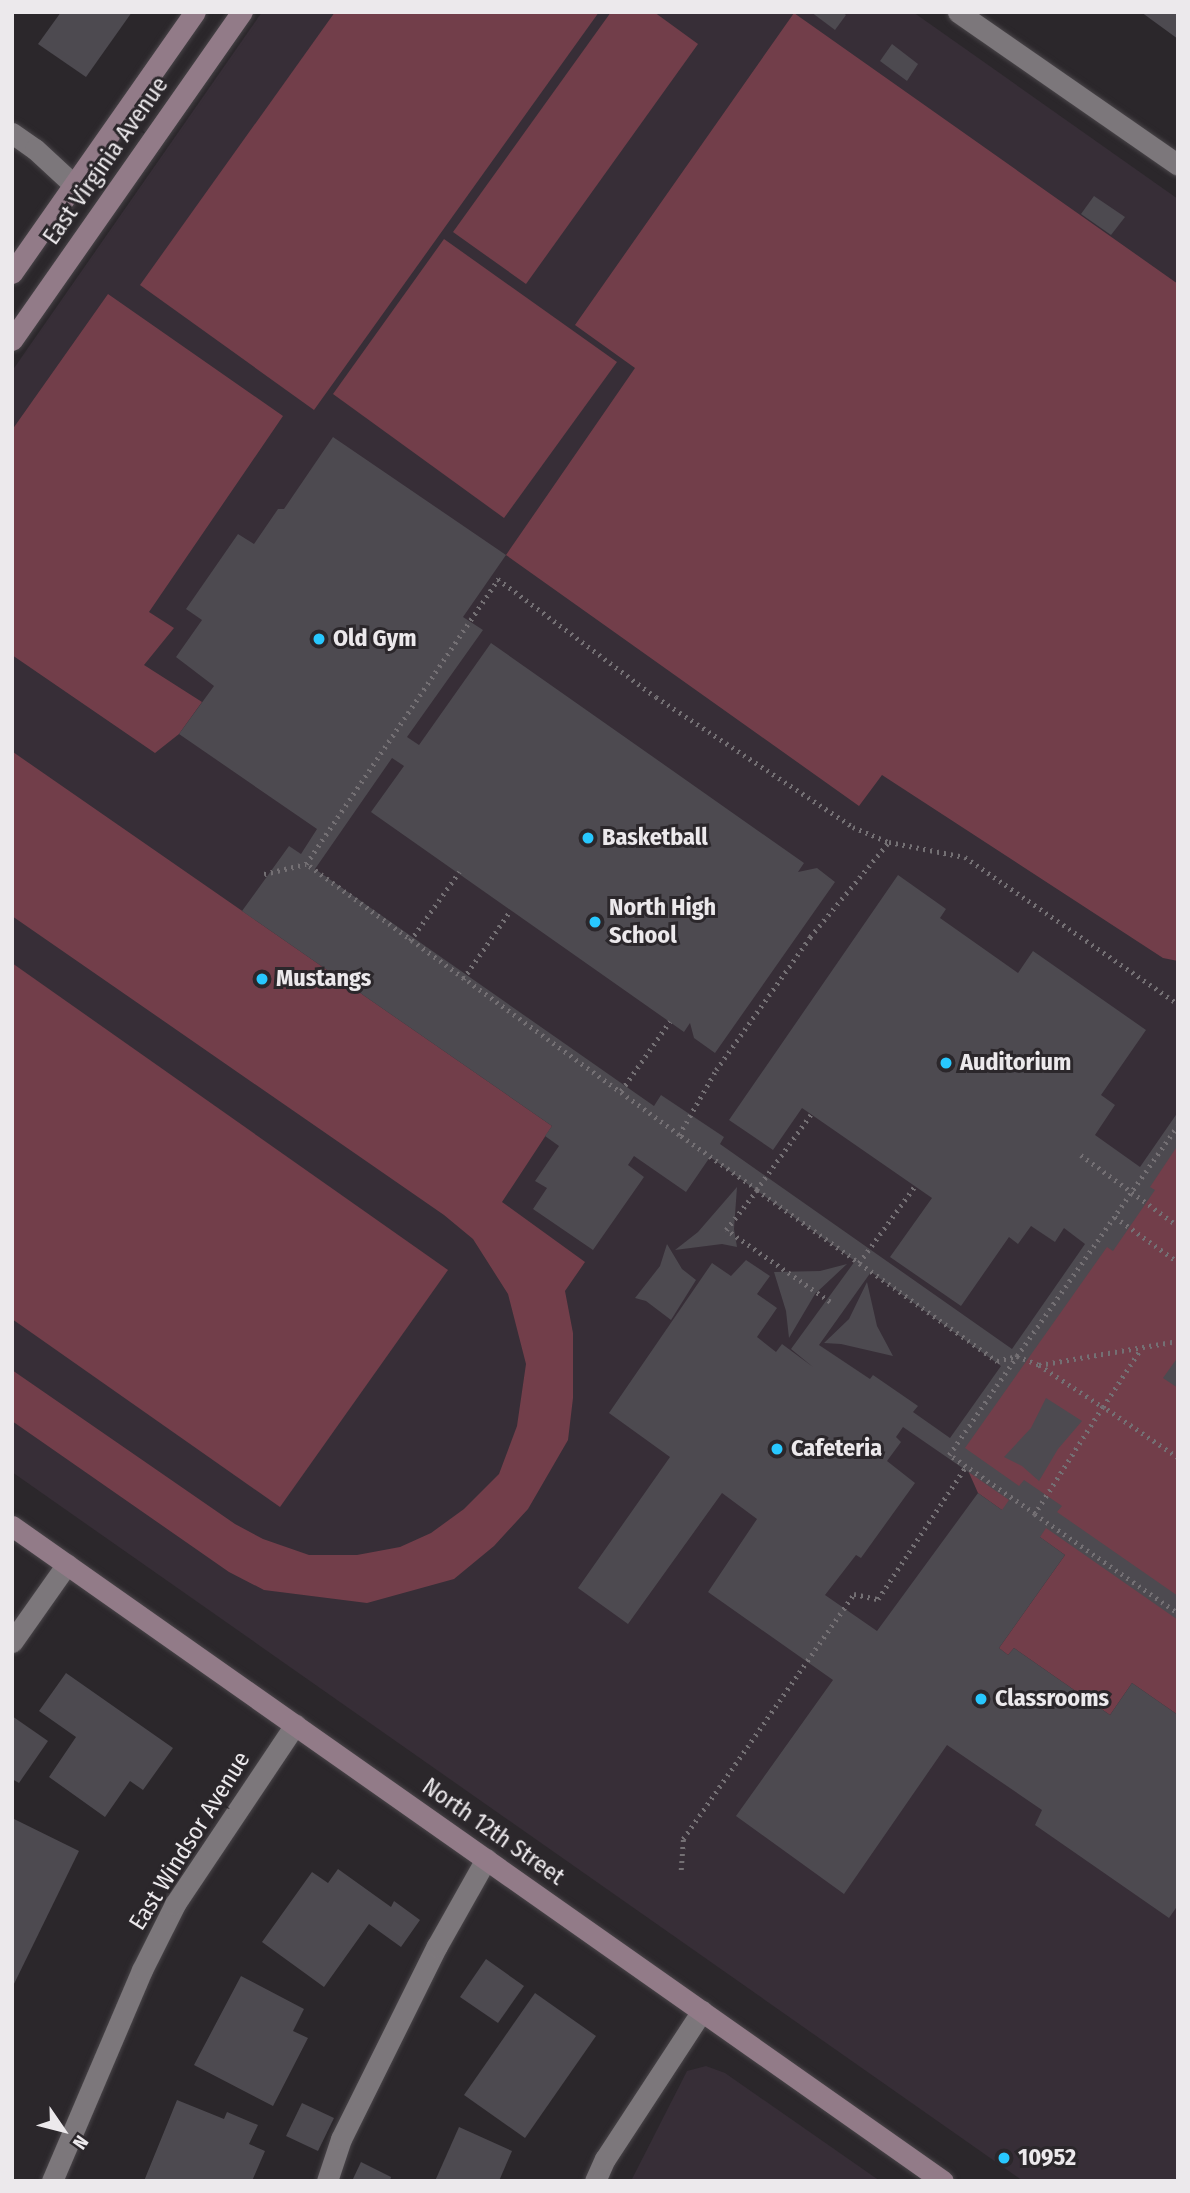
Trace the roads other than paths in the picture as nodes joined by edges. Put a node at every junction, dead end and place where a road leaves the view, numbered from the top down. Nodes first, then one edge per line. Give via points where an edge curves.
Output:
1 (195, 12) edge
2 (242, 12) edge
3 (958, 12) edge
4 (12, 133) edge
5 (1178, 165) edge
6 (74, 185) junction
7 (12, 273) edge
8 (12, 340) edge
9 (12, 1526) edge
10 (67, 1564) junction
11 (12, 1642) edge
12 (295, 1725) junction
13 (486, 1859) junction
14 (702, 2011) junction
15 (52, 2181) edge
16 (327, 2181) edge
17 (595, 2181) edge
18 (943, 2181) edge

1 - 6 street, East Virginia Avenue
2 - 8 street, East Virginia Avenue
3 - 5 street
4 - 6 street
6 - 7 street, East Virginia Avenue
9 - 10 street, North 12th Street
10 - 11 street
10 - 12 street, North 12th Street
12 - 13 street, North 12th Street
12 - 15 street, East Windsor Avenue via 175,1903
13 - 14 street, North 12th Street
13 - 16 street via 347,2126
14 - 17 street
14 - 18 street, North 12th Street

